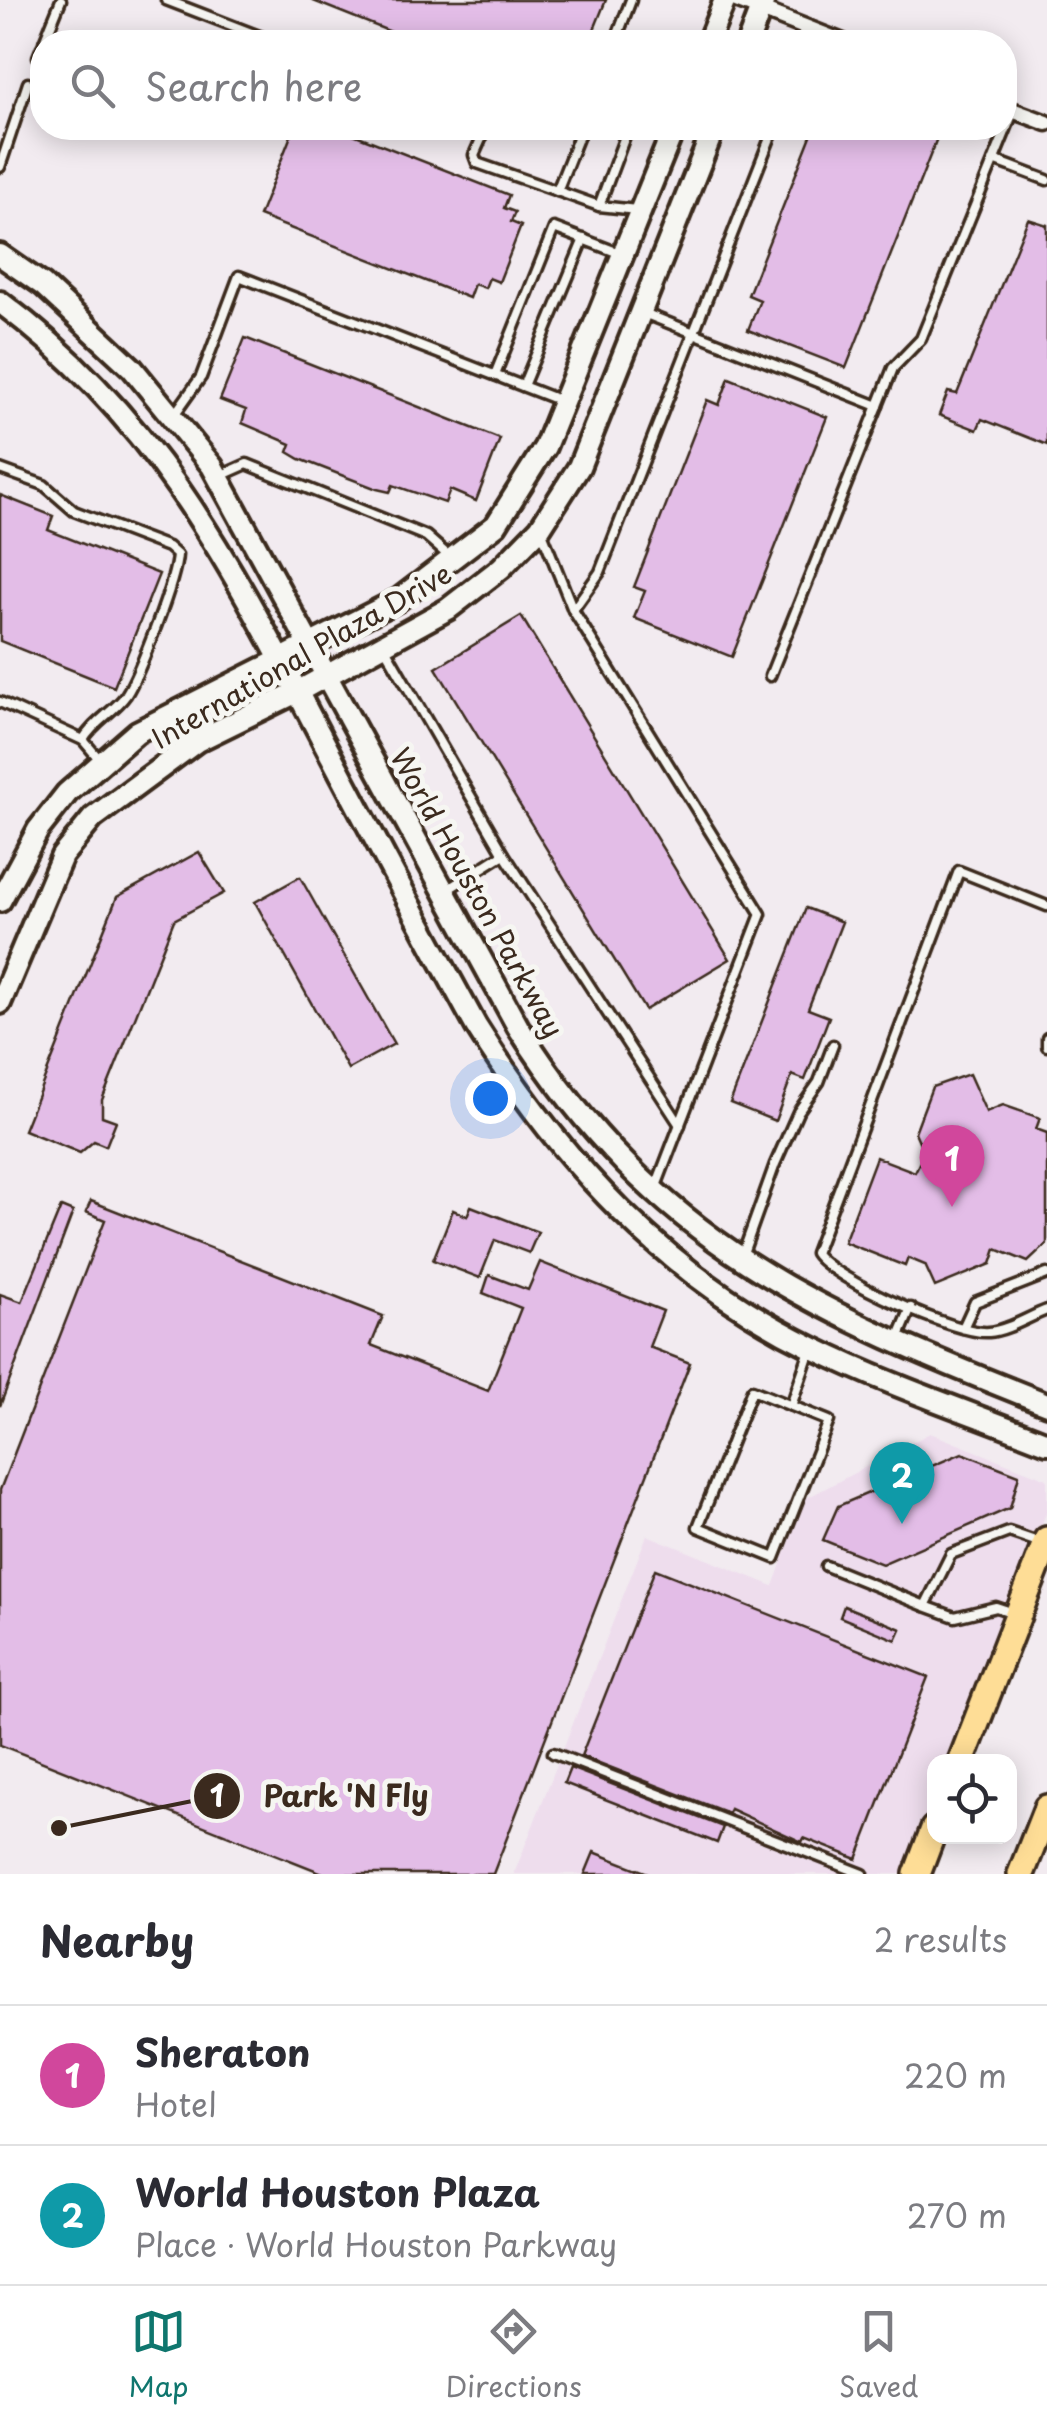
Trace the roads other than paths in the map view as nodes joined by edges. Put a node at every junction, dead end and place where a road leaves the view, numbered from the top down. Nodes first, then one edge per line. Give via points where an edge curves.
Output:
1 (61, 0) edge
2 (166, 0) edge
3 (632, 0) edge
4 (725, 0) edge
5 (736, 0) edge
6 (762, 5) edge
7 (49, 30) edge
8 (244, 30) edge
9 (620, 30) edge
10 (713, 30) edge
11 (753, 30) edge
12 (801, 30) edge
13 (28, 84) dead end
14 (1017, 112) edge
15 (1047, 124) edge
16 (481, 140) edge
17 (577, 140) edge
18 (623, 140) edge
19 (669, 140) edge
20 (709, 140) edge
21 (769, 140) edge
22 (1000, 140) edge
23 (994, 160) junction
24 (0, 167) edge
25 (1047, 180) edge
26 (557, 191) junction
27 (598, 206) junction
28 (641, 210) junction
29 (584, 240) junction
30 (623, 255) junction
31 (0, 256) edge
32 (658, 268) junction
33 (2, 307) edge
34 (641, 312) junction
35 (693, 332) junction
36 (494, 375) junction
37 (523, 386) junction
38 (564, 402) junction
39 (878, 406) junction
40 (174, 415) junction
41 (142, 434) junction
42 (0, 469) edge
43 (218, 478) junction
44 (516, 498) junction
45 (540, 528) junction
46 (454, 562) junction
47 (573, 610) junction
48 (311, 644) junction
49 (384, 646) junction
50 (279, 658) junction
51 (329, 676) junction
52 (770, 676) dead end
53 (298, 692) junction
54 (0, 702) edge
55 (83, 740) junction
56 (100, 760) junction
57 (67, 793) junction
58 (93, 818) junction
59 (504, 854) junction
60 (444, 891) junction
61 (0, 902) edge
62 (409, 904) junction
63 (1047, 906) edge
64 (0, 1003) edge
65 (1047, 1038) edge
66 (833, 1046) dead end
67 (1047, 1046) edge
68 (680, 1125) junction
69 (597, 1135) junction
70 (567, 1157) junction
71 (653, 1194) junction
72 (740, 1260) junction
73 (1047, 1274) edge
74 (911, 1308) junction
75 (1047, 1310) edge
76 (828, 1312) junction
77 (964, 1328) junction
78 (896, 1345) junction
79 (811, 1347) junction
80 (1047, 1404) edge
81 (791, 1406) junction
82 (1047, 1443) edge
83 (1046, 1543) edge
84 (826, 1566) dead end
85 (926, 1606) junction
86 (1018, 1614) junction
87 (553, 1753) dead end
88 (964, 1754) edge
89 (1047, 1808) edge
90 (1041, 1840) edge
91 (929, 1844) edge
92 (863, 1874) edge
93 (917, 1874) edge
94 (1022, 1874) edge

1 - 7 lane
2 - 8 lane
3 - 9 lane
4 - 10 street
5 - 6 street
6 - 11 street
6 - 12 street
13 - 24 lane
14 - 15 street
16 - 26 lane via 477,163
17 - 26 lane
18 - 27 lane
19 - 28 street, International Plaza Drive
20 - 32 street, International Plaza Drive
21 - 35 lane
22 - 23 lane
23 - 25 lane
23 - 39 lane via 921,339 893,368
26 - 27 lane
27 - 28 lane
28 - 30 street, International Plaza Drive
29 - 30 lane
29 - 36 lane via 558,228 550,232
29 - 37 lane
30 - 32 street
30 - 38 street, International Plaza Drive
31 - 40 street, World Houston Parkway via 94,330
32 - 34 street, International Plaza Drive
33 - 41 street via 98,385
34 - 35 lane
34 - 45 street, International Plaza Drive via 579,467
35 - 39 lane
35 - 47 lane via 600,572
36 - 37 lane
36 - 40 lane via 239,276 201,377
37 - 38 lane
38 - 44 street, International Plaza Drive
39 - 52 lane
40 - 41 street
40 - 43 street, World Houston Parkway
41 - 50 street via 213,536
42 - 55 lane via 44,485 74,511 177,555 126,696
43 - 46 lane via 247,464 426,536
43 - 48 street, World Houston Parkway
44 - 45 street
44 - 46 street, International Plaza Drive
45 - 47 lane
45 - 49 street, International Plaza Drive via 448,609
46 - 48 street, International Plaza Drive via 398,600
47 - 68 lane via 761,914
48 - 50 street, International Plaza Drive
48 - 51 street, World Houston Parkway
49 - 51 street, International Plaza Drive
49 - 59 lane
50 - 53 street
50 - 56 street, International Plaza Drive via 137,732
51 - 53 street, International Plaza Drive
51 - 60 street, World Houston Parkway
53 - 58 street, International Plaza Drive via 196,741
53 - 62 street
54 - 55 lane
55 - 56 lane
56 - 57 street, International Plaza Drive
57 - 58 street
57 - 61 street, International Plaza Drive via 30,843
58 - 64 street, International Plaza Drive via 62,856
59 - 60 lane
59 - 68 lane
60 - 62 street
60 - 69 street, World Houston Parkway via 528,1042
62 - 70 street via 503,1068
63 - 74 lane via 959,871 814,1253 832,1270
65 - 67 lane
66 - 72 lane via 798,1112
68 - 71 lane
69 - 70 street
69 - 71 street, World Houston Parkway
70 - 79 street via 678,1262
71 - 72 street, World Houston Parkway
72 - 76 street, World Houston Parkway
73 - 77 lane via 975,1302
74 - 77 lane
74 - 78 lane
75 - 77 lane via 989,1332
76 - 78 street, World Houston Parkway
76 - 79 street
78 - 80 street, World Houston Parkway
79 - 81 lane
79 - 82 street
81 - 81 lane via 752,1390 698,1527 774,1558 829,1421
83 - 85 lane via 1009,1532 951,1554
83 - 86 highway
84 - 85 lane
85 - 86 lane via 955,1617 996,1607
86 - 88 highway
87 - 92 lane
89 - 90 highway
90 - 94 highway
91 - 93 highway

